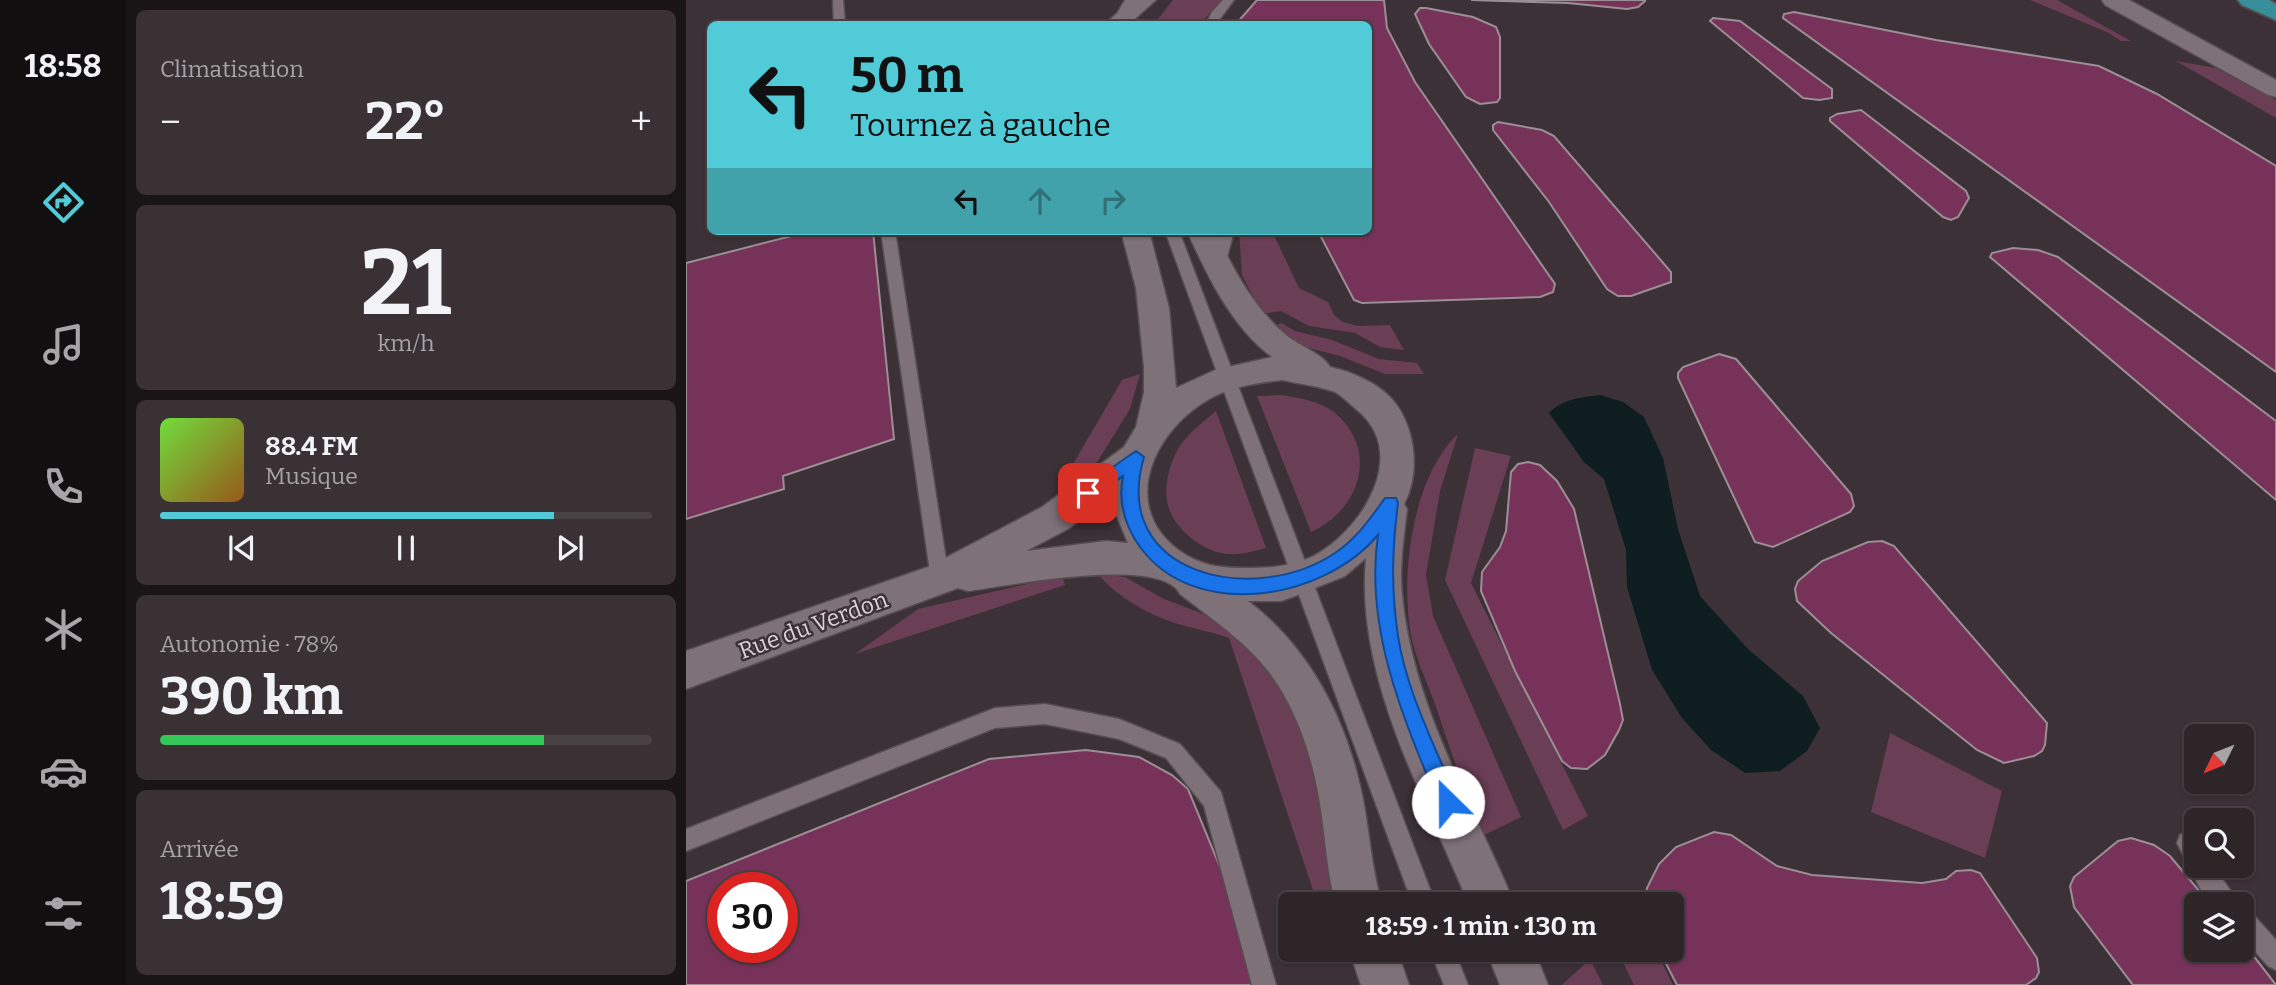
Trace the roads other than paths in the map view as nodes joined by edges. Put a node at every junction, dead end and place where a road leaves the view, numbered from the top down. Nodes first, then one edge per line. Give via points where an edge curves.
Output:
1 (838, 0) edge
2 (1130, 0) edge
3 (1144, 0) edge
4 (1162, 0) edge
5 (1229, 0) edge
6 (2113, 0) edge
7 (2250, 0) edge
8 (2276, 13) edge
9 (840, 21) edge
10 (1118, 21) edge
11 (1120, 21) edge
12 (1146, 21) edge
13 (1212, 21) edge
14 (2276, 90) edge
15 (889, 235) edge
16 (1136, 235) edge
17 (1173, 235) edge
18 (1202, 235) edge
19 (1226, 235) edge
20 (1218, 265) junction
21 (1327, 375) junction
22 (1226, 378) junction
23 (1144, 443) junction
24 (1390, 503) junction
25 (1173, 567) junction
26 (1303, 577) junction
27 (940, 579) junction
28 (686, 670) edge
29 (686, 840) edge
30 (2208, 878) edge
31 (1357, 892) edge
32 (1420, 892) edge
33 (1487, 892) edge
34 (2219, 892) edge
35 (2254, 933) edge
36 (2276, 958) edge
37 (1377, 962) edge
38 (1447, 962) edge
39 (1515, 962) edge
40 (1264, 985) edge
41 (1385, 985) edge
42 (1456, 985) edge
43 (1524, 985) edge

1 - 9 lane
2 - 10 lane
3 - 11 street
4 - 12 street
5 - 13 lane
6 - 14 street
7 - 8 highway
15 - 27 lane
16 - 23 street via 1152,285 1160,389
17 - 22 lane
18 - 20 street
19 - 20 lane
20 - 21 street via 1262,334
21 - 22 street, Rue du Verdon via 1283,368
21 - 24 street via 1363,393 1392,428 1399,462
22 - 23 street, Rue du Verdon via 1175,405
22 - 26 lane
23 - 25 street via 1129,492 1133,518 1145,542
23 - 27 street, Rue du Verdon via 1055,518
24 - 26 street via 1351,551
24 - 33 street via 1383,558 1389,638 1401,682
25 - 26 street via 1211,583 1240,587
25 - 27 street, Rue du Verdon via 1106,557
25 - 31 street via 1255,630 1295,674 1335,780
26 - 32 lane
27 - 28 street, Rue du Verdon
29 - 40 lane via 995,718 1045,714 1119,729 1173,751 1213,800
30 - 34 lane
35 - 36 lane
37 - 41 street
38 - 42 lane
39 - 43 street

